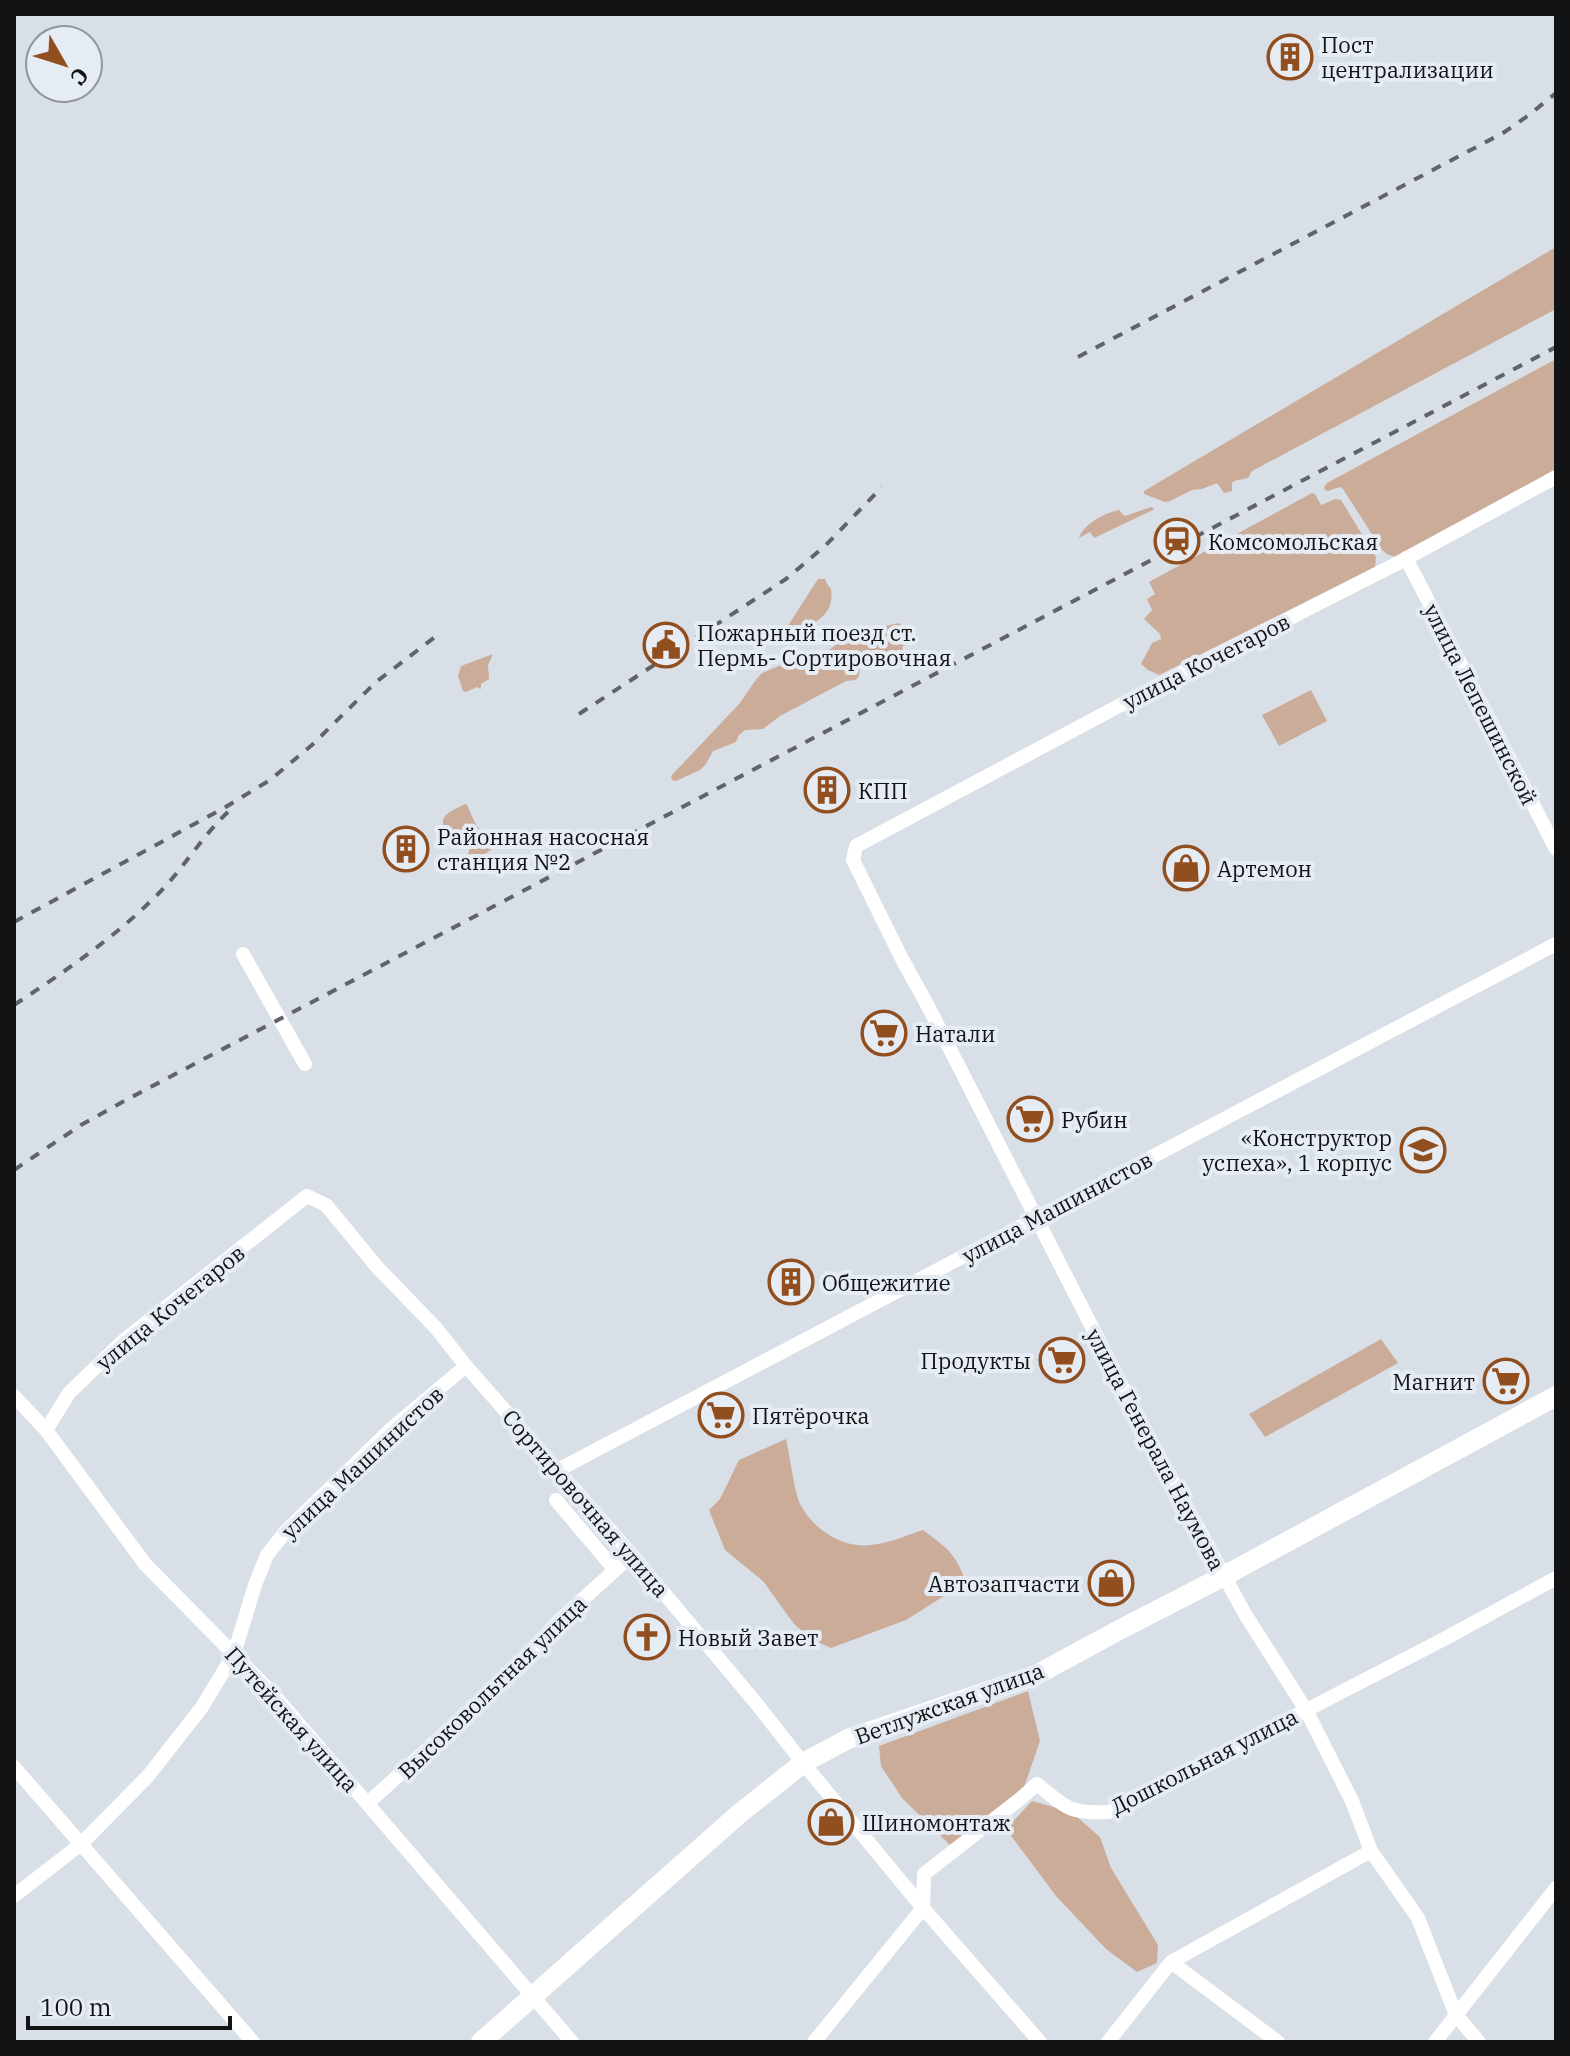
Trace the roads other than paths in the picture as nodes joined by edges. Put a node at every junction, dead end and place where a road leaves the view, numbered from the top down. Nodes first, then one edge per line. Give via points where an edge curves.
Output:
1 (1556, 477) edge
2 (1406, 558) junction
3 (856, 846) joint
4 (1556, 849) edge
5 (1556, 944) edge
6 (243, 954) dead end
7 (305, 1064) dead end
8 (307, 1196) joint
9 (1036, 1220) junction
10 (466, 1366) junction
11 (14, 1396) edge
12 (1556, 1396) edge
13 (46, 1430) junction
14 (558, 1470) junction
15 (556, 1500) dead end
16 (632, 1555) junction
17 (615, 1570) junction
18 (1224, 1576) junction
19 (1556, 1578) edge
20 (234, 1654) junction
21 (1306, 1710) junction
22 (803, 1763) junction
23 (14, 1767) edge
24 (368, 1803) junction
25 (81, 1844) junction
26 (1371, 1851) junction
27 (1556, 1888) edge
28 (14, 1896) edge
29 (923, 1908) junction
30 (1171, 1962) junction
31 (532, 1997) junction
32 (1456, 2015) junction
33 (253, 2042) edge
34 (481, 2042) edge
35 (572, 2042) edge
36 (814, 2042) edge
37 (1040, 2042) edge
38 (1108, 2042) edge
39 (1278, 2042) edge
40 (1435, 2042) edge
41 (1479, 2042) edge

1 - 2 street, улица Кочегаров
2 - 3 street, улица Кочегаров
2 - 4 street, улица Лепешинской
3 - 9 street, улица Генерала Наумова via 853,860
5 - 9 street, улица Машинистов
6 - 7 street
8 - 10 street, Сортировочная улица via 326,1205
8 - 13 street, улица Кочегаров via 123,1341 69,1393
9 - 14 street, улица Машинистов
9 - 18 street, улица Генерала Наумова
10 - 14 street, Сортировочная улица
10 - 20 street, улица Машинистов via 392,1428 286,1531 267,1555
11 - 13 street, Путейская улица
12 - 18 main road, Ветлужская улица
13 - 20 street, Путейская улица via 145,1564
14 - 16 street, Сортировочная улица
15 - 17 street
16 - 17 street, Высоковольтная улица
16 - 22 street, Сортировочная улица
17 - 24 street, Высоковольтная улица
18 - 21 street, улица Генерала Наумова
18 - 22 main road, Ветлужская улица via 1036,1675 848,1739
19 - 21 street, Дошкольная улица
20 - 24 street, Путейская улица
20 - 25 street, улица Машинистов via 202,1707 148,1776
21 - 26 street, улица Генерала Наумова
21 - 29 street, Дошкольная улица via 1109,1812 1085,1813 1062,1805 1037,1784 924,1874
22 - 29 street, Сортировочная улица
22 - 31 main road, Ветлужская улица
23 - 25 street
24 - 31 street, Путейская улица
25 - 28 street, улица Машинистов
25 - 33 street
26 - 30 street
26 - 32 street, улица Генерала Наумова via 1418,1918
27 - 32 street
29 - 36 street
29 - 37 street, Сортировочная улица
30 - 38 street
30 - 39 street
31 - 34 main road, Ветлужская улица
31 - 35 street, Путейская улица
32 - 40 street
32 - 41 street, улица Генерала Наумова

